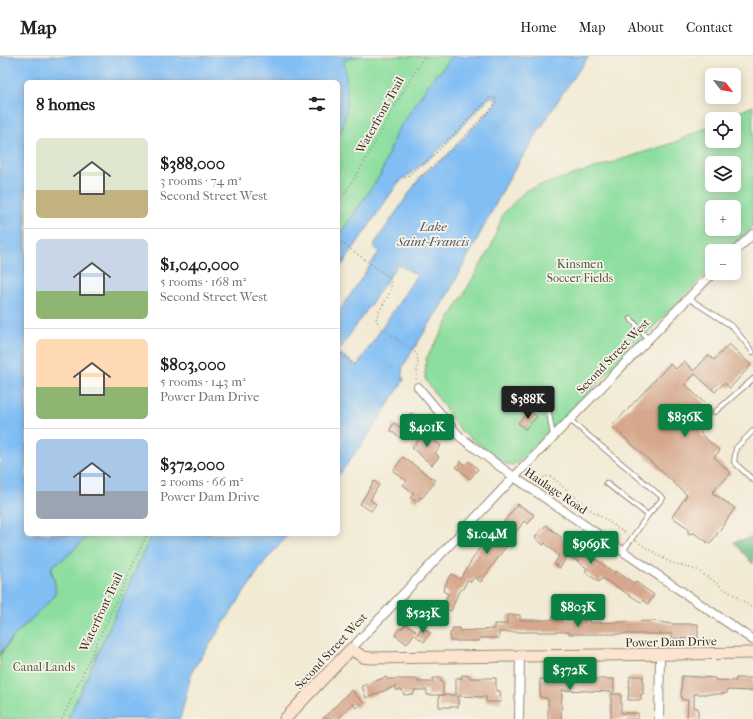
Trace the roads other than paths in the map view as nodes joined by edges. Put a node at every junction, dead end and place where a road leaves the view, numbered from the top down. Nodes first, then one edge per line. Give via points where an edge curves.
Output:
1 (753, 234) edge
2 (741, 245) edge
3 (706, 280) edge
4 (687, 298) junction
5 (631, 319) dead end
6 (647, 338) junction
7 (753, 352) edge
8 (753, 378) edge
9 (418, 387) road end
10 (715, 412) dead end
11 (549, 413) dead end
12 (569, 419) junction
13 (753, 431) edge
14 (553, 437) junction
15 (514, 477) junction
16 (753, 480) edge
17 (606, 484) dead end
18 (648, 515) junction
19 (623, 551) junction
20 (753, 640) edge
21 (351, 649) junction
22 (753, 653) edge
23 (660, 655) junction
24 (520, 656) junction
25 (285, 719) edge
26 (520, 719) edge
27 (660, 719) edge

1 - 2 street
3 - 4 street, Second Street West
4 - 6 street, Second Street West
4 - 7 lane via 733,327
5 - 6 lane
6 - 12 street, Second Street West
8 - 10 lane
9 - 15 street, Haulage Road via 460,438
11 - 14 lane
12 - 14 street, Second Street West
12 - 18 lane via 664,498
13 - 16 lane via 736,448 734,462
14 - 15 street, Second Street West
15 - 19 street, Haulage Road
15 - 21 street, Second Street West
17 - 18 lane
18 - 19 lane
19 - 20 street, Haulage Road
21 - 24 main road, Power Dam Drive via 363,657 370,658
21 - 25 main road, Second Street West
22 - 23 main road, Power Dam Drive
23 - 24 main road, Power Dam Drive
23 - 27 street
24 - 26 street

